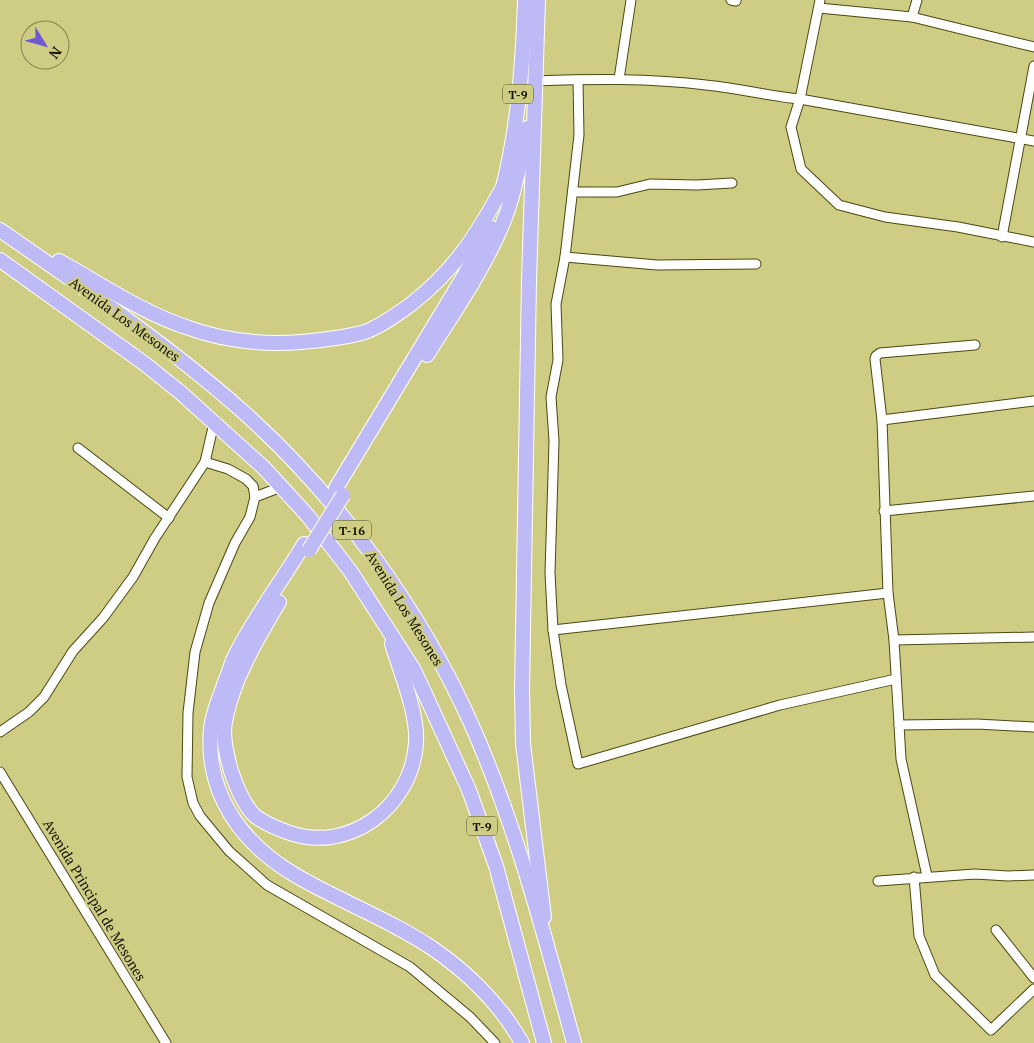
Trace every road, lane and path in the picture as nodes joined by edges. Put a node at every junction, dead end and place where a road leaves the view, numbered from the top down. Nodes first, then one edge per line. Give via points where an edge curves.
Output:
1 (525, 0) edge
2 (538, 0) edge
3 (630, 0) edge
4 (917, 0) edge
5 (820, 4) edge
6 (912, 17) junction
7 (1034, 47) edge
8 (1034, 66) edge
9 (619, 79) junction
10 (578, 80) junction
11 (535, 81) junction
12 (800, 99) junction
13 (1019, 139) junction
14 (1034, 141) edge
15 (732, 183) dead end
16 (503, 187) junction
17 (573, 192) junction
18 (0, 230) edge
19 (1002, 237) junction
20 (1034, 242) edge
21 (565, 257) junction
22 (0, 260) edge
23 (756, 264) dead end
24 (975, 344) dead end
25 (1034, 401) edge
26 (882, 420) junction
27 (214, 423) junction
28 (78, 448) dead end
29 (205, 462) junction
30 (281, 487) junction
31 (339, 492) junction
32 (1034, 496) edge
33 (255, 497) junction
34 (884, 511) junction
35 (169, 518) junction
36 (306, 547) junction
37 (888, 593) junction
38 (385, 622) junction
39 (553, 630) junction
40 (1034, 637) edge
41 (894, 640) junction
42 (896, 679) junction
43 (899, 725) junction
44 (1034, 727) edge
45 (0, 732) edge
46 (0, 772) edge
47 (1034, 875) edge
48 (926, 876) junction
49 (914, 877) junction
50 (878, 881) dead end
51 (996, 930) dead end
52 (547, 947) junction
53 (1034, 978) edge
54 (1034, 989) edge
55 (166, 1043) edge
56 (495, 1043) edge
57 (522, 1043) edge
58 (544, 1043) edge
59 (574, 1043) edge

1 - 16 highway, T-9 via 522,66
2 - 11 highway, T-9
3 - 9 street
4 - 6 street
5 - 6 street
5 - 12 street
6 - 7 street
8 - 13 street
9 - 10 street
9 - 12 street via 707,85
10 - 11 street
10 - 17 street via 579,136
11 - 31 highway via 511,199 500,231 483,265
11 - 52 highway via 522,699 526,772
12 - 13 street
12 - 19 street via 791,126 800,168 839,205 885,217
13 - 14 street
13 - 19 street
15 - 17 street via 650,184 616,192
16 - 18 highway via 457,261 417,299 366,331 315,341 241,342 185,327 131,302
16 - 31 highway via 495,215 464,276
17 - 21 street
18 - 52 highway, Avenida Los Mesones / T-16 via 163,346 240,409 297,465 372,554 436,655 472,727 491,772
19 - 20 street
21 - 23 street via 657,265
21 - 39 street via 556,304 558,360 552,397 550,574
22 - 27 highway, Avenida Los Mesones / T-16 via 146,364
24 - 26 street via 876,356
25 - 26 street
26 - 34 street
27 - 29 street
27 - 30 highway, Avenida Los Mesones / T-16
28 - 35 street
29 - 33 street via 246,479 253,486
29 - 35 street
30 - 33 street
30 - 38 highway, Avenida Los Mesones / T-16 via 328,541
31 - 36 highway
32 - 34 street
33 - 56 street via 250,517 209,603 195,652 188,713 187,777 192,803 229,851 267,886 410,967 470,1017
34 - 37 street
35 - 45 street via 133,577 73,651 44,697 30,712
36 - 38 highway via 250,652 224,723 226,751 237,790 254,815 298,836 324,837 355,832 383,813 398,795 412,765 416,742 407,690
36 - 57 highway via 236,655 222,692 211,728 211,769 221,799 236,823 261,851 293,874 419,940 458,970 506,1016
37 - 39 street
37 - 41 street
38 - 58 highway, Avenida Los Mesones / T-9 via 414,670 469,790 496,866
39 - 42 street via 578,764 780,705
40 - 41 street
41 - 42 street
42 - 43 street
43 - 44 street
43 - 48 street via 903,768
46 - 55 street, Avenida Principal de Mesones
47 - 48 street
48 - 49 street
49 - 50 street
49 - 54 street via 919,936 935,975 991,1030
51 - 53 street
52 - 59 highway, Avenida Los Mesones

